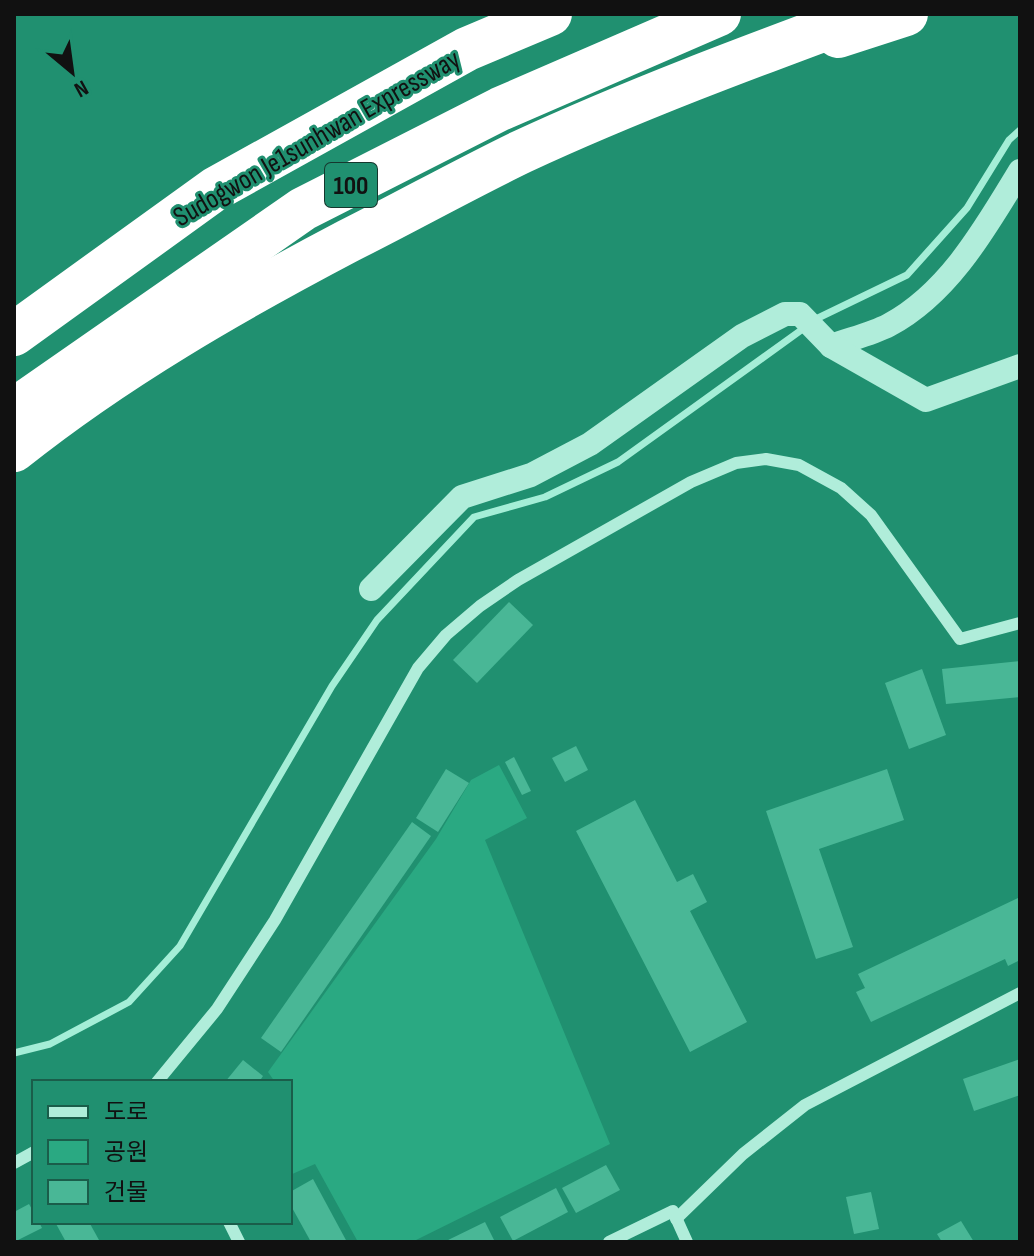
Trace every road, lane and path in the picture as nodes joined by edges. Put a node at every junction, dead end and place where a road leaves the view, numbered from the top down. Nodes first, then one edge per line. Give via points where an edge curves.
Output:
1 (550, 14) edge
2 (719, 14) edge
3 (865, 14) edge
4 (906, 14) edge
5 (619, 109) junction
6 (1020, 171) edge
7 (14, 334) edge
8 (827, 342) junction
9 (1020, 366) edge
10 (14, 410) edge
11 (14, 450) edge
12 (371, 589) dead end
13 (1020, 623) edge
14 (1020, 993) edge
15 (159, 1080) edge
16 (32, 1153) edge
17 (14, 1163) edge
18 (676, 1219) junction
19 (230, 1224) edge
20 (239, 1242) edge
21 (609, 1242) edge
22 (687, 1242) edge

1 - 7 highway, Sudogwon Je1sunhwan Expressway / 100 via 467,49 215,189
2 - 10 highway, Sudogwon Je1sunhwan Expressway / 100 via 500,109 303,209
3 - 5 highway
4 - 5 highway
5 - 11 highway via 520,153 192,327
6 - 8 street via 979,238 931,294 889,325
8 - 9 street via 926,400
8 - 12 street via 800,314 785,314 742,336 590,444 531,475 462,497
13 - 15 lane via 960,639 871,515 841,488 788,462 736,463 649,504 518,580 446,635 418,668 275,920 217,1009
14 - 18 lane via 805,1105 743,1154
16 - 17 lane
18 - 21 lane via 673,1211
18 - 22 lane
19 - 20 lane

